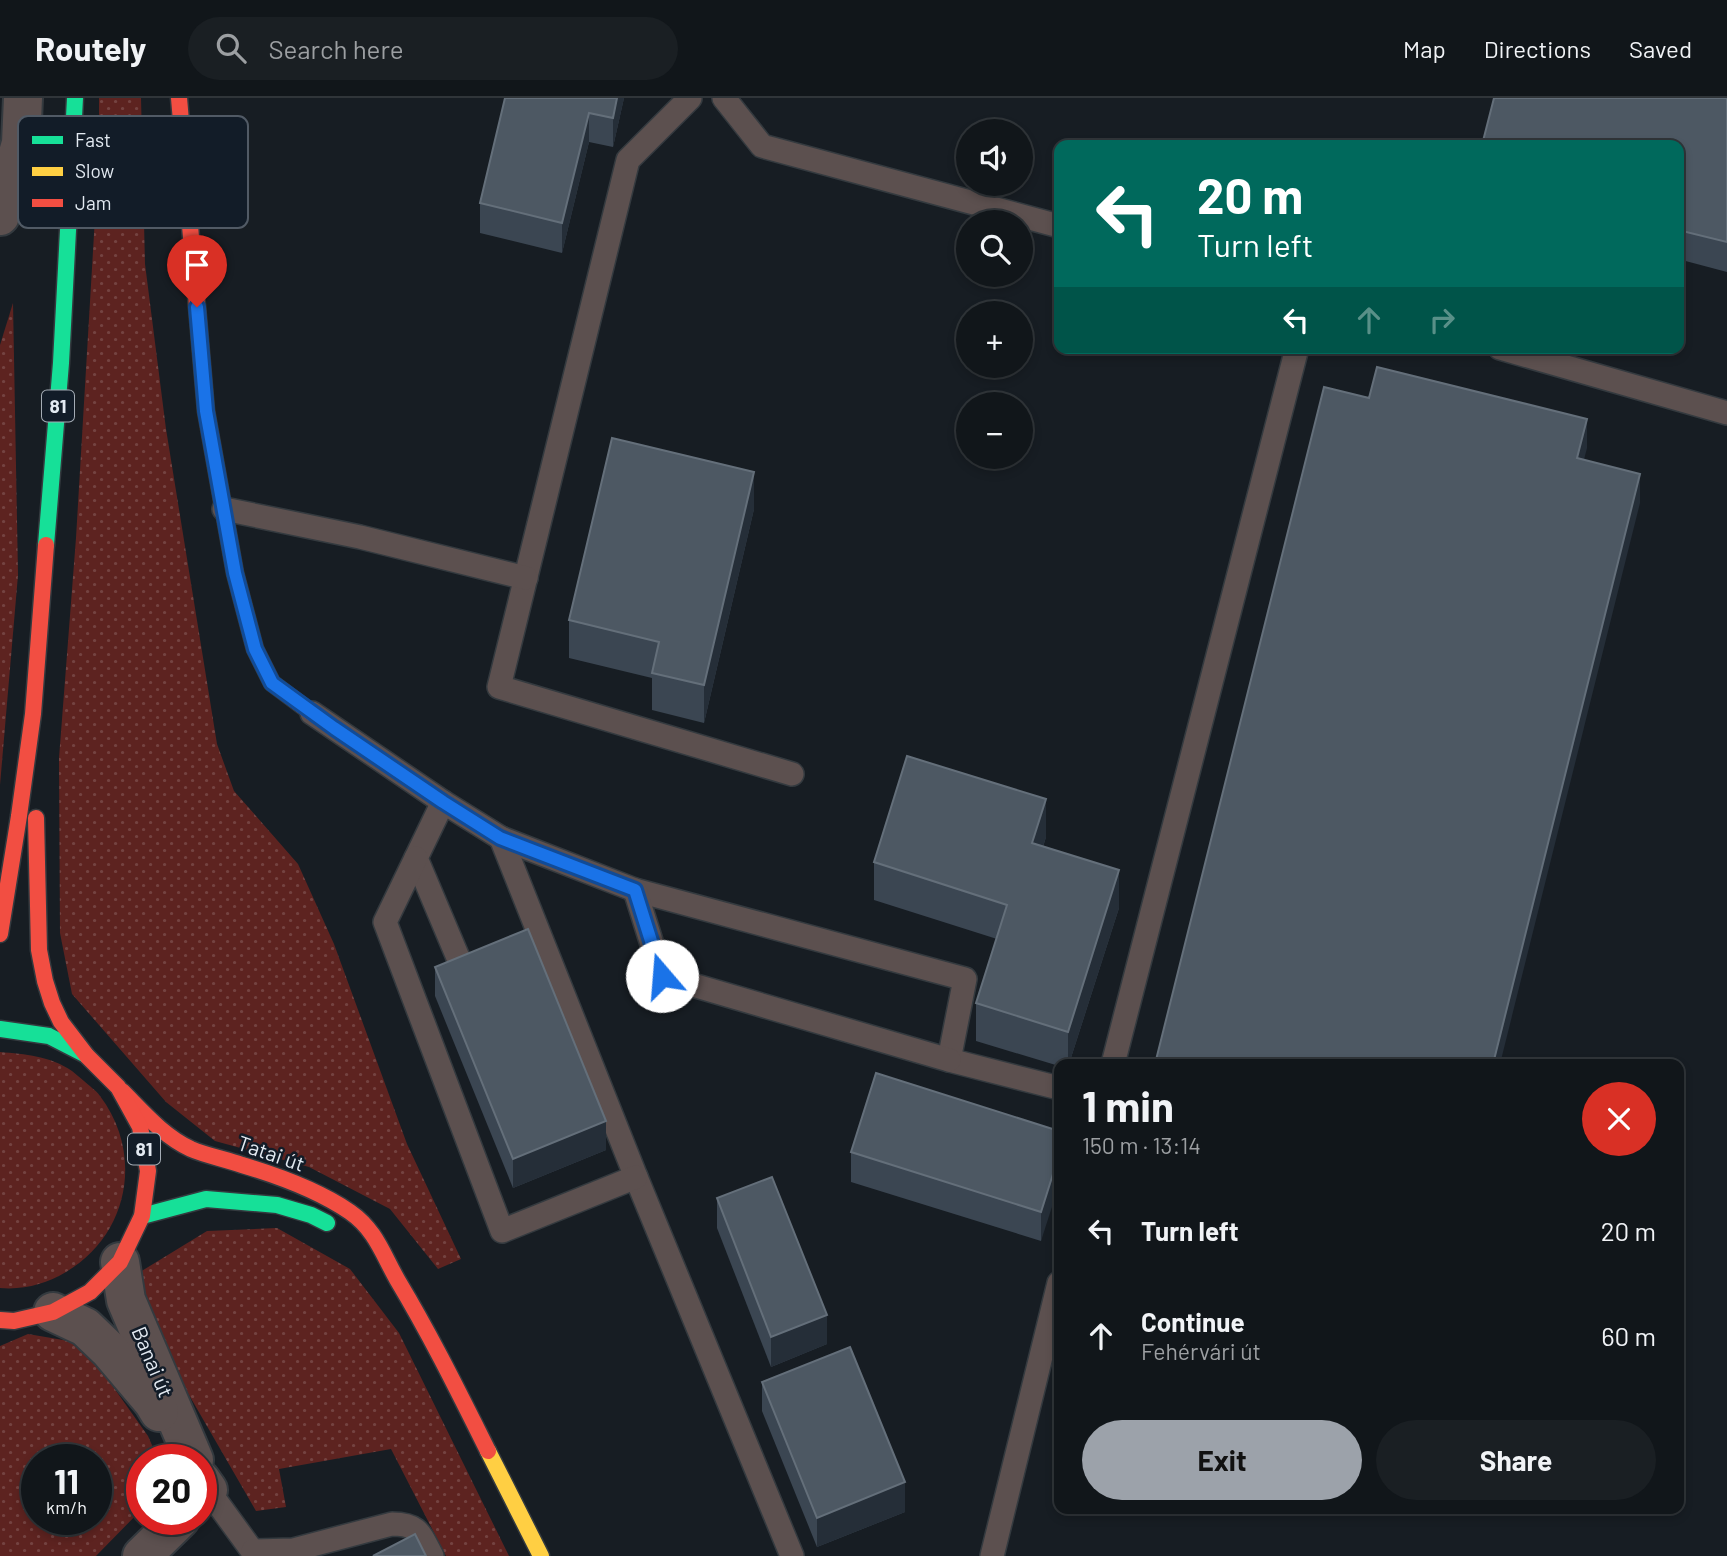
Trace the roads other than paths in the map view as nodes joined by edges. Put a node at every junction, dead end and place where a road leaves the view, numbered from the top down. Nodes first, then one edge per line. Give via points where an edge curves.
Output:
1 (23, 98) edge
2 (75, 98) edge
3 (179, 98) edge
4 (690, 98) edge
5 (724, 98) edge
6 (22, 116) edge
7 (74, 116) edge
8 (181, 116) edge
9 (18, 153) edge
10 (0, 216) edge
11 (1054, 225) edge
12 (68, 228) edge
13 (190, 228) edge
14 (1295, 354) edge
15 (1521, 354) edge
16 (1727, 413) edge
17 (224, 509) junction
18 (526, 578) junction
19 (312, 713) joint
20 (33, 714) junction
21 (792, 774) dead end
22 (443, 802) junction
23 (500, 838) junction
24 (416, 858) junction
25 (635, 890) junction
26 (0, 934) edge
27 (462, 967) edge
28 (0, 1029) edge
29 (87, 1056) junction
30 (1114, 1059) edge
31 (949, 1060) junction
32 (118, 1087) junction
33 (1054, 1087) edge
34 (636, 1177) junction
35 (142, 1216) junction
36 (342, 1232) dead end
37 (359, 1244) dead end
38 (120, 1262) junction
39 (395, 1275) junction
40 (1054, 1303) edge
41 (53, 1312) junction
42 (7, 1320) edge
43 (0, 1334) edge
44 (179, 1444) edge
45 (185, 1444) edge
46 (217, 1501) edge
47 (164, 1535) edge
48 (255, 1553) edge
49 (142, 1556) edge
50 (432, 1556) edge
51 (541, 1556) edge
52 (792, 1556) edge
53 (992, 1556) edge

1 - 6 street
2 - 7 main road, 81
3 - 8 main road
4 - 18 lane via 628,160
5 - 11 lane via 762,146
9 - 10 street
12 - 20 main road, 81
13 - 17 main road via 206,411
14 - 30 lane
15 - 16 lane
17 - 18 lane
17 - 19 main road via 255,649 272,683
18 - 21 lane via 499,687
19 - 22 lane
20 - 26 main road, 81
20 - 29 main road, 81 via 39,950 61,1023
22 - 23 lane
22 - 24 lane
23 - 25 lane
23 - 34 lane
24 - 27 lane
24 - 34 lane via 385,922 502,1231
25 - 31 lane via 662,976
25 - 31 lane via 965,979
28 - 29 main road, 81 via 49,1036
29 - 32 main road, 81
31 - 33 lane
32 - 35 main road, 81 via 140,1127 148,1171
32 - 39 main road, Tatai út via 163,1132 192,1149 270,1173 350,1212 367,1226
34 - 52 lane
35 - 36 main road via 206,1199 241,1201 311,1215
35 - 38 main road, 81
37 - 39 main road, Tatai út
38 - 41 main road, 81 via 90,1292
38 - 45 street, Banai út via 126,1300
39 - 51 main road, Tatai út
40 - 53 lane
41 - 42 main road, 81
41 - 44 street, Banai út via 85,1327 109,1350 153,1402
42 - 43 main road, 81
46 - 48 lane
47 - 49 street
48 - 50 lane via 293,1550 392,1524 408,1524 421,1535

